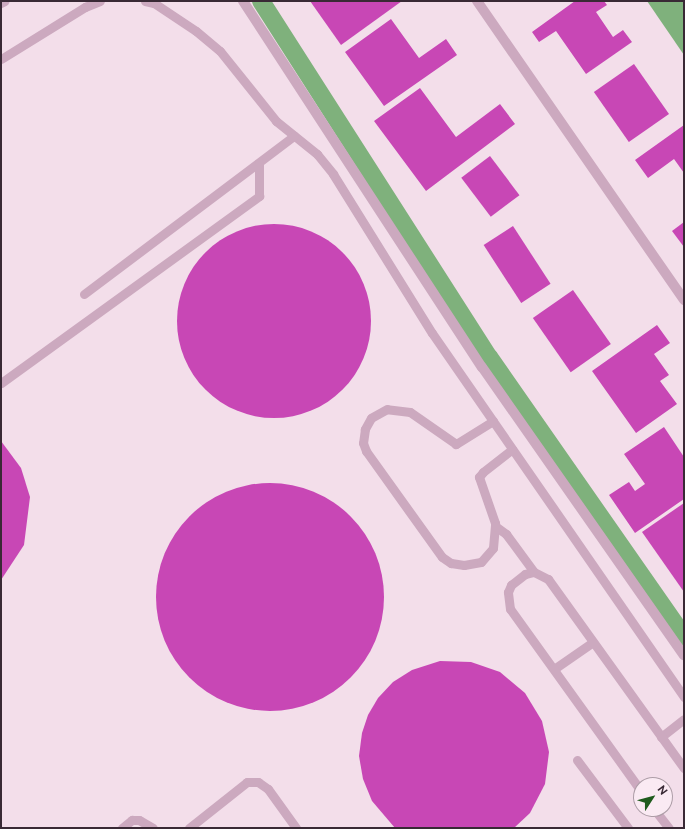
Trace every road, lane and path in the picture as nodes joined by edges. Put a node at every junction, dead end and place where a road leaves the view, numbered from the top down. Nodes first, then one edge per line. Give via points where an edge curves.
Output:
1 (5, 1) edge
2 (100, 1) edge
3 (145, 1) edge
4 (243, 1) edge
5 (477, 1) edge
6 (1, 3) edge
7 (1, 59) edge
8 (294, 136) junction
9 (259, 163) junction
10 (84, 294) dead end
11 (684, 300) edge
12 (1, 383) edge
13 (493, 420) junction
14 (512, 449) junction
15 (495, 526) junction
16 (534, 572) junction
17 (593, 642) junction
18 (684, 654) edge
19 (554, 669) junction
20 (684, 697) edge
21 (684, 720) edge
22 (661, 737) junction
23 (576, 760) dead end
24 (684, 768) edge
25 (633, 780) edge
26 (660, 817) edge
27 (122, 828) edge
28 (154, 828) edge
29 (189, 828) edge
30 (296, 828) edge
31 (628, 828) edge
32 (669, 828) edge

1 - 6 street
2 - 7 lane via 85,7
3 - 8 lane via 196,30 220,51 276,121
4 - 18 street via 482,367
5 - 11 street
8 - 9 lane
8 - 13 lane via 317,154 333,174 432,333
9 - 10 lane
9 - 12 lane via 259,196
13 - 14 lane
13 - 15 lane via 456,444 410,412 386,409 371,418 365,429 363,443 366,451 445,560 464,566 481,562 493,548
14 - 15 lane via 480,477
14 - 20 lane
15 - 16 lane via 504,531
16 - 17 lane via 548,579
16 - 19 lane via 517,579 508,592 507,600 510,608
17 - 19 lane
17 - 22 lane
19 - 25 lane
21 - 22 lane
22 - 24 lane
23 - 31 lane
26 - 32 lane
27 - 28 lane via 132,820 139,820
29 - 30 lane via 247,782 268,789

